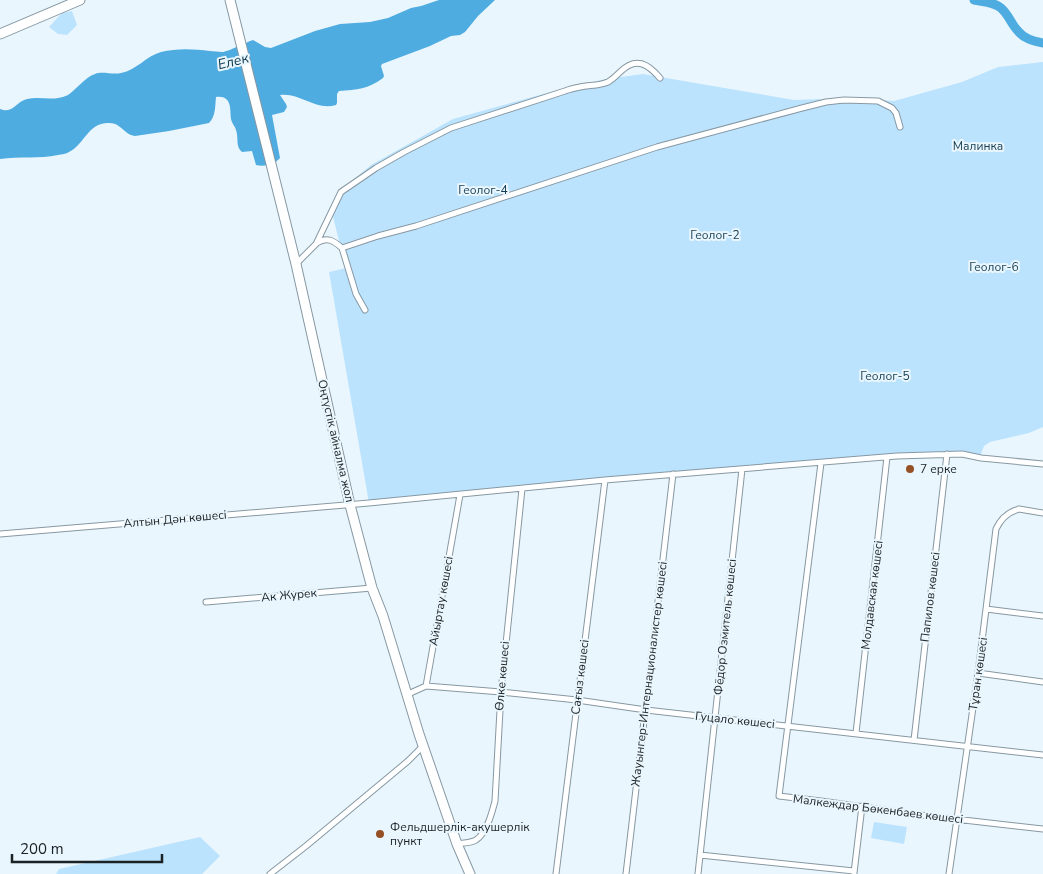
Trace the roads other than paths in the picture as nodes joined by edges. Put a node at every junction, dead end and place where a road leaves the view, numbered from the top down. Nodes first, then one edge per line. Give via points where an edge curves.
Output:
1 (80, 0) edge
2 (230, 0) edge
3 (0, 34) edge
4 (660, 78) dead end
5 (900, 127) dead end
6 (316, 244) junction
7 (342, 248) junction
8 (296, 264) junction
9 (366, 310) dead end
10 (947, 454) junction
11 (888, 457) junction
12 (821, 463) junction
13 (1043, 464) edge
14 (742, 470) junction
15 (672, 474) junction
16 (605, 480) junction
17 (522, 488) junction
18 (460, 495) junction
19 (350, 505) junction
20 (1043, 513) edge
21 (0, 534) edge
22 (372, 588) junction
23 (206, 602) dead end
24 (986, 609) junction
25 (1043, 616) edge
26 (978, 673) junction
27 (1043, 682) edge
28 (426, 686) junction
29 (500, 692) junction
30 (406, 695) junction
31 (577, 700) junction
32 (646, 710) junction
33 (716, 718) junction
34 (787, 726) junction
35 (856, 733) junction
36 (914, 740) junction
37 (423, 746) junction
38 (968, 747) junction
39 (1043, 755) edge
40 (862, 806) junction
41 (957, 819) junction
42 (1043, 829) edge
43 (457, 844) junction
44 (700, 855) junction
45 (854, 873) edge
46 (270, 874) edge
47 (470, 874) edge
48 (556, 874) edge
49 (626, 874) edge
50 (698, 874) edge
51 (949, 874) edge

1 - 3 highway
2 - 8 highway, Оңтүстік айналма жол
4 - 6 street via 648,66 634,64 608,82 564,91 452,128 376,168 340,192
5 - 7 street via 892,108 878,101 844,100 802,108 657,147
6 - 7 street via 328,239
6 - 8 street
7 - 9 street via 356,294
8 - 19 highway, Оңтүстік айналма жол
10 - 11 street, Алтын Дән көшесі
10 - 13 street, Алтын Дән көшесі
10 - 36 street, Папилов көшесі
11 - 12 street, Алтын Дән көшесі
11 - 35 street, Молдавская көшесі
12 - 14 street, Алтын Дән көшесі
12 - 34 street, Малкеждар Бөкенбаев көшесі
14 - 15 street, Алтын Дән көшесі
14 - 33 street, Фёдор Озмитель көшесі
15 - 16 street, Алтын Дән көшесі
15 - 32 street, Жауынгер-Интернационалистер көшесі
16 - 17 street, Алтын Дән көшесі
16 - 31 street, Сағыз көшесі
17 - 18 street, Алтын Дән көшесі
17 - 29 street, Өлке көшесі
18 - 19 street, Алтын Дән көшесі
18 - 28 street, Айыртау көшесі
19 - 21 street, Алтын Дән көшесі
19 - 22 highway, Оңтүстік айналма жол
20 - 24 street, Тұран көшесі via 1019,509 1000,520 996,529
22 - 23 street, Ак Журек
22 - 30 highway, Оңтүстік айналма жол
24 - 25 street
24 - 26 street, Тұран көшесі
26 - 27 street
26 - 38 street, Тұран көшесі
28 - 29 street, Гуцало көшесі
28 - 30 street
29 - 31 street, Гуцало көшесі
29 - 43 street, Өлке көшесі via 496,792 492,813 484,832 476,840
30 - 37 highway, Оңтүстік айналма жол
31 - 32 street, Гуцало көшесі
31 - 48 street, Сағыз көшесі
32 - 33 street, Гуцало көшесі
32 - 49 street, Жауынгер-Интернационалистер көшесі
33 - 34 street, Гуцало көшесі
33 - 44 street, Фёдор Озмитель көшесі
34 - 35 street, Гуцало көшесі
34 - 40 street, Малкеждар Бөкенбаев көшесі via 779,796
35 - 36 street, Гуцало көшесі
36 - 38 street, Гуцало көшесі
37 - 43 highway, Оңтүстік айналма жол
37 - 46 street
38 - 39 street, Гуцало көшесі
38 - 41 street, Тұран көшесі
40 - 41 street, Малкеждар Бөкенбаев көшесі
40 - 45 street
41 - 42 street, Малкеждар Бөкенбаев көшесі
41 - 51 street, Тұран көшесі
43 - 47 highway, Оңтүстік айналма жол
44 - 45 street
44 - 50 street, Фёдор Озмитель көшесі

